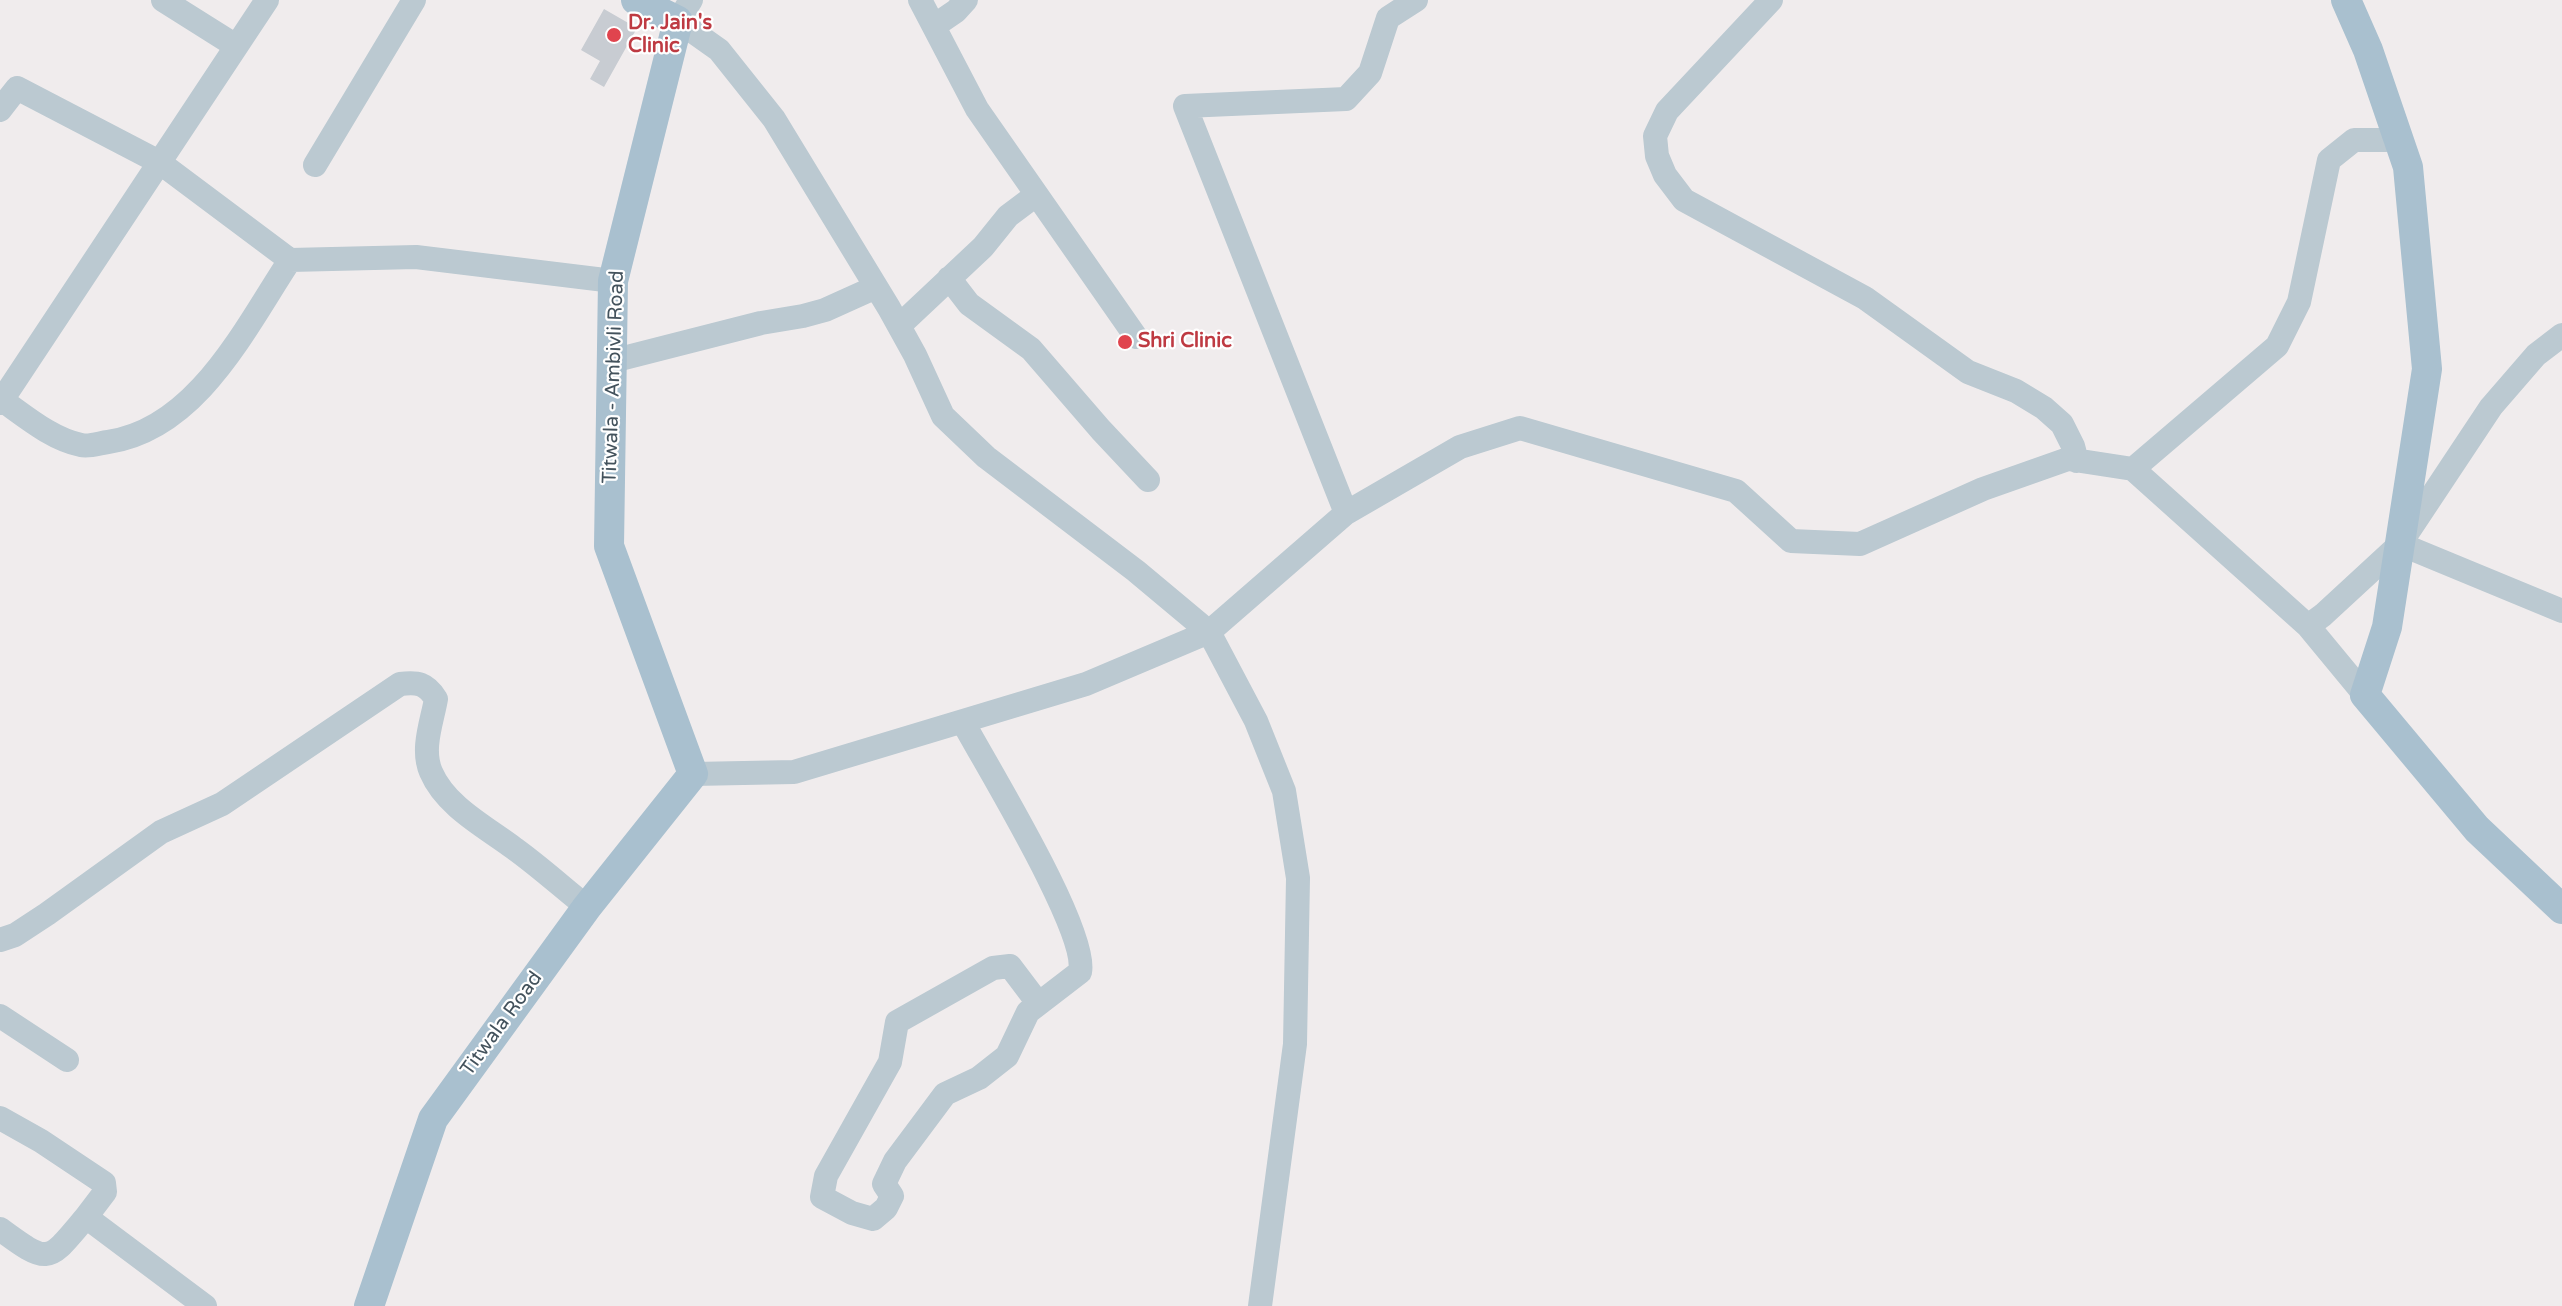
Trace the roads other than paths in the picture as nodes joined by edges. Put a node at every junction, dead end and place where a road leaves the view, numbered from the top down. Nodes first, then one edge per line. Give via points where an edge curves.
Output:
1 (163, 0) edge
2 (267, 0) edge
3 (414, 0) edge
4 (636, 0) edge
5 (920, 0) edge
6 (966, 0) edge
7 (1416, 0) edge
8 (1771, 0) edge
9 (2346, 0) edge
10 (684, 10) edge
11 (934, 26) junction
12 (236, 46) junction
13 (8, 81) edge
14 (0, 110) edge
15 (2386, 140) dead end
16 (159, 162) junction
17 (315, 165) dead end
18 (1036, 195) junction
19 (290, 260) junction
20 (949, 278) junction
21 (613, 281) junction
22 (876, 287) junction
23 (899, 326) junction
24 (2562, 335) edge
25 (1136, 338) dead end
26 (612, 361) junction
27 (1, 401) edge
28 (2077, 461) junction
29 (2133, 469) junction
30 (1148, 480) dead end
31 (1346, 513) junction
32 (2400, 544) junction
33 (2562, 612) edge
34 (2308, 626) junction
35 (1209, 632) junction
36 (2365, 695) junction
37 (963, 722) junction
38 (693, 774) junction
39 (587, 907) junction
40 (2562, 909) edge
41 (0, 940) edge
42 (1038, 1004) junction
43 (0, 1016) edge
44 (67, 1060) dead end
45 (0, 1118) edge
46 (86, 1217) junction
47 (0, 1229) edge
48 (205, 1306) edge
49 (369, 1306) edge
50 (1260, 1306) edge

1 - 12 street
2 - 12 street
3 - 17 street
4 - 10 main road
5 - 11 street
6 - 11 street
7 - 31 street via 1388,18 1370,73 1346,99 1185,106
8 - 28 street via 1667,111 1655,136 1657,156 1665,175 1684,200 1865,298 1968,372 2044,408 2062,424
9 - 32 main road via 2368,50 2408,167 2427,369
10 - 21 main road, Titwala - Ambivli Road
10 - 22 street via 774,119
11 - 18 street via 976,109
12 - 16 street
13 - 14 street
13 - 16 street
15 - 29 street via 2354,140 2329,160 2299,302 2277,346
16 - 19 street
16 - 27 street
18 - 20 street via 1008,216 983,247
18 - 25 street
19 - 21 street via 416,258
19 - 27 street via 217,370 181,409 151,430 82,445 42,428
20 - 23 street
20 - 30 street via 969,304 1031,349
21 - 26 main road, Titwala - Ambivli Road
22 - 23 street
22 - 26 street via 794,319 761,323
23 - 35 street via 943,416 986,457
24 - 32 street via 2536,355 2491,406
26 - 38 main road, Titwala - Ambivli Road via 609,546
28 - 29 street
28 - 31 street via 2068,459 1983,489 1860,544 1791,541 1736,491 1521,428 1460,447
29 - 34 street
31 - 35 street
32 - 33 street
32 - 34 street
32 - 36 main road via 2387,627
34 - 36 street
35 - 37 street via 1086,684
35 - 50 street via 1256,721 1284,791 1298,878 1292,1078
36 - 40 main road via 2477,830
37 - 38 street via 794,772
37 - 42 street via 1059,896 1080,952 1080,972
38 - 39 main road, Titwala Road
39 - 41 street via 453,803 440,788 430,771 428,752 436,699 429,688 418,682 400,684 222,804 161,832 47,914
39 - 49 main road, Titwala Road via 433,1119
42 - 42 street via 1028,1012 1007,1056 979,1077 945,1094 901,1153 884,1184 892,1196 886,1208 873,1219 822,1197 826,1176 890,1062 897,1022 993,968 1010,966
43 - 44 street
45 - 46 street via 104,1183 105,1192
46 - 47 street via 58,1250 45,1255
46 - 48 street

